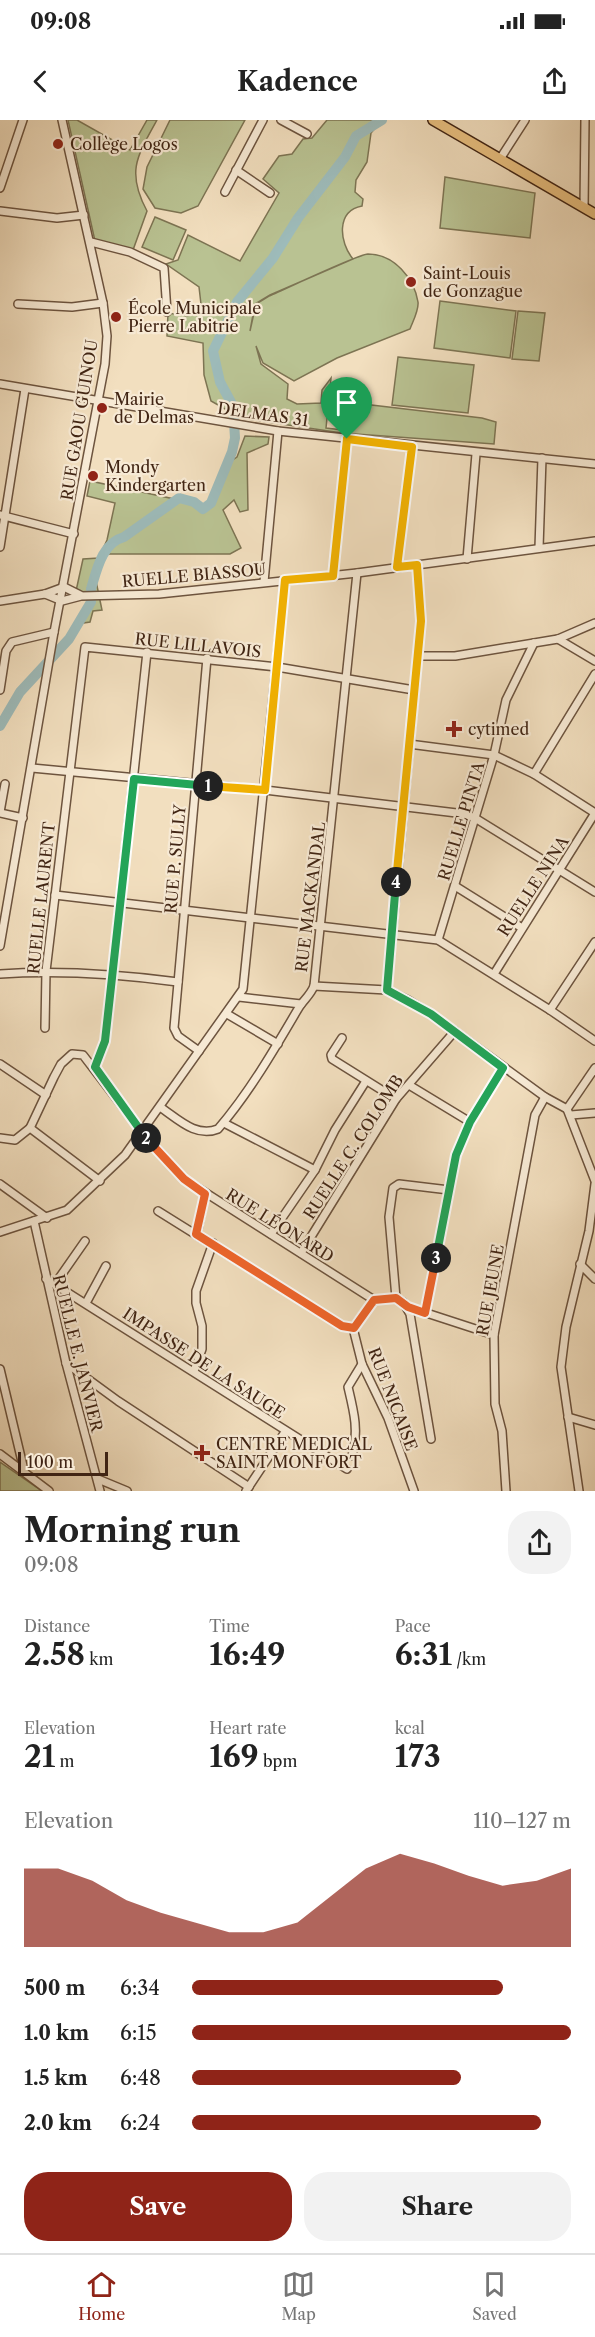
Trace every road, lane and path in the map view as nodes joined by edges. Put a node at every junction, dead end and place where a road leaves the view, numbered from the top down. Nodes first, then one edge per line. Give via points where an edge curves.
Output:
1 (23, 120) edge
2 (62, 120) edge
3 (263, 120) edge
4 (281, 120) edge
5 (434, 120) edge
6 (525, 120) edge
7 (585, 120) edge
8 (307, 134) dead end
9 (500, 159) junction
10 (236, 170) junction
11 (0, 188) edge
12 (225, 192) dead end
13 (270, 193) dead end
14 (584, 208) junction
15 (0, 211) edge
16 (595, 214) edge
17 (84, 216) junction
18 (91, 242) junction
19 (103, 303) junction
20 (18, 304) dead end
21 (167, 312) dead end
22 (0, 384) edge
23 (25, 389) junction
24 (98, 401) junction
25 (278, 431) junction
26 (347, 439) junction
27 (412, 447) junction
28 (476, 454) junction
29 (542, 458) junction
30 (595, 464) edge
31 (3, 516) edge
32 (74, 534) junction
33 (595, 541) edge
34 (0, 547) edge
35 (539, 548) junction
36 (467, 559) junction
37 (417, 565) junction
38 (397, 567) junction
39 (357, 573) junction
40 (333, 576) junction
41 (285, 580) junction
42 (264, 582) junction
43 (64, 587) junction
44 (45, 594) junction
45 (81, 596) junction
46 (0, 601) edge
47 (62, 601) junction
48 (595, 622) edge
49 (54, 632) junction
50 (558, 639) junction
51 (534, 643) junction
52 (85, 647) joint
53 (147, 652) junction
54 (418, 656) junction
55 (207, 658) junction
56 (595, 661) edge
57 (277, 667) junction
58 (595, 674) edge
59 (345, 677) junction
60 (0, 690) edge
61 (414, 690) junction
62 (409, 744) junction
63 (495, 755) junction
64 (32, 768) junction
65 (69, 771) junction
66 (534, 774) junction
67 (134, 779) junction
68 (5, 784) dead end
69 (195, 785) junction
70 (265, 790) junction
71 (335, 799) junction
72 (404, 806) junction
73 (0, 813) edge
74 (595, 813) edge
75 (23, 818) junction
76 (475, 818) junction
77 (560, 870) junction
78 (455, 886) junction
79 (595, 892) edge
80 (55, 895) junction
81 (120, 903) junction
82 (185, 910) junction
83 (252, 916) junction
84 (321, 926) junction
85 (522, 928) junction
86 (391, 934) junction
87 (438, 940) junction
88 (595, 942) edge
89 (0, 946) edge
90 (46, 971) junction
91 (0, 974) edge
92 (111, 974) junction
93 (494, 974) junction
94 (178, 982) junction
95 (314, 986) junction
96 (387, 990) junction
97 (239, 997) junction
98 (301, 1004) junction
99 (550, 1010) junction
100 (227, 1014) junction
101 (45, 1028) dead end
102 (455, 1031) junction
103 (342, 1038) dead end
104 (595, 1041) edge
105 (278, 1044) junction
106 (199, 1051) junction
107 (0, 1064) edge
108 (95, 1067) junction
109 (503, 1068) junction
110 (595, 1068) edge
111 (366, 1081) junction
112 (409, 1085) junction
113 (46, 1095) junction
114 (545, 1097) junction
115 (396, 1100) junction
116 (160, 1107) junction
117 (569, 1112) junction
118 (595, 1113) edge
119 (470, 1122) junction
120 (224, 1123) junction
121 (30, 1128) junction
122 (142, 1132) junction
123 (0, 1138) edge
124 (315, 1170) junction
125 (99, 1181) junction
126 (595, 1182) edge
127 (0, 1184) edge
128 (449, 1190) junction
129 (205, 1194) junction
130 (158, 1211) dead end
131 (46, 1218) junction
132 (34, 1221) junction
133 (0, 1232) edge
134 (196, 1234) junction
135 (271, 1234) junction
136 (85, 1241) dead end
137 (213, 1243) junction
138 (301, 1253) junction
139 (580, 1264) junction
140 (106, 1266) dead end
141 (595, 1279) edge
142 (46, 1280) junction
143 (55, 1284) junction
144 (396, 1298) junction
145 (374, 1300) junction
146 (86, 1303) junction
147 (408, 1307) junction
148 (425, 1313) junction
149 (354, 1328) junction
150 (494, 1335) junction
151 (66, 1363) junction
152 (362, 1364) junction
153 (0, 1369) edge
154 (194, 1371) junction
155 (568, 1417) junction
156 (595, 1425) edge
157 (285, 1432) junction
158 (431, 1438) dead end
159 (0, 1454) edge
160 (352, 1456) dead end
161 (347, 1469) dead end
162 (24, 1470) junction
163 (98, 1479) junction
164 (247, 1489) edge
165 (50, 1491) edge
166 (100, 1491) edge
167 (127, 1491) edge
168 (414, 1491) edge
169 (506, 1491) edge
170 (579, 1491) edge

1 - 11 street
2 - 17 street, RUE GAOU GUINOU
3 - 10 street
4 - 8 street
5 - 9 main road
6 - 9 street
7 - 14 street
9 - 14 main road
10 - 12 street
10 - 13 street
14 - 16 main road
15 - 17 street via 57,218
17 - 18 street, RUE GAOU GUINOU
18 - 19 street, RUE GAOU GUINOU
18 - 21 street via 130,252 164,268
19 - 20 street via 72,307
19 - 24 street, RUE GAOU GUINOU via 107,336
22 - 23 street, DELMAS 31
23 - 24 street, DELMAS 31
23 - 31 street
24 - 25 street, DELMAS 31
24 - 32 street, RUE GAOU GUINOU
25 - 26 street, DELMAS 31
25 - 42 street
26 - 27 street, DELMAS 31
26 - 40 street
27 - 28 street, DELMAS 31
27 - 38 street
28 - 29 street, DELMAS 31
28 - 36 street
29 - 30 street, DELMAS 31
29 - 35 street
31 - 32 street
31 - 34 street
32 - 43 street, RUE GAOU GUINOU
33 - 35 street, RUELLE BIASSOU
35 - 36 street, RUELLE BIASSOU
36 - 37 street, RUELLE BIASSOU
37 - 38 street, RUELLE BIASSOU
37 - 54 street via 421,621
38 - 39 street, RUELLE BIASSOU
39 - 40 street, RUELLE BIASSOU
39 - 59 street, RUE MACKANDAL
40 - 41 street, RUELLE BIASSOU
41 - 42 street, RUELLE BIASSOU
41 - 57 street
42 - 45 street, RUELLE BIASSOU via 159,594
43 - 44 street
43 - 45 street
43 - 47 street, RUE GAOU GUINOU
44 - 46 street
44 - 47 street
45 - 47 street, RUELLE BIASSOU
47 - 49 street, RUE GAOU GUINOU
48 - 50 street
49 - 60 street via 12,642 6,651
49 - 64 street, RUE GAOU GUINOU
50 - 51 street
50 - 56 street
51 - 54 street via 455,656
51 - 63 street, RUELLE PINTA via 506,700
52 - 53 street, RUE LILLAVOIS
52 - 65 street, RUELLE LAURENT
53 - 55 street, RUE LILLAVOIS
53 - 67 street
54 - 61 street
55 - 57 street, RUE LILLAVOIS
55 - 69 street, RUE P. SULLY
57 - 59 street, RUE LILLAVOIS
57 - 70 street
58 - 66 street
59 - 61 street, RUE LILLAVOIS
59 - 71 street, RUE MACKANDAL
61 - 62 street
62 - 63 street
62 - 72 street
63 - 66 street
63 - 76 street, RUELLE PINTA
64 - 65 street
64 - 75 street, RUE GAOU GUINOU
65 - 67 street
65 - 80 street, RUELLE LAURENT
66 - 74 street
67 - 69 street
67 - 81 street
68 - 73 street
69 - 70 street
69 - 82 street, RUE P. SULLY
70 - 71 street
70 - 83 street
71 - 72 street
71 - 84 street, RUE MACKANDAL
72 - 76 street
72 - 86 street
73 - 75 street
74 - 77 street, RUELLE NINA
75 - 89 street, RUE GAOU GUINOU
76 - 77 street
76 - 78 street, RUELLE PINTA
77 - 79 street
77 - 85 street, RUELLE NINA
78 - 85 street
78 - 87 street, RUELLE PINTA
80 - 81 street
80 - 90 street, RUELLE LAURENT
81 - 82 street
81 - 92 street
82 - 83 street
82 - 94 street, RUE P. SULLY
83 - 84 street
83 - 97 street
84 - 86 street
84 - 95 street, RUE MACKANDAL
85 - 93 street, RUELLE NINA
86 - 87 street
86 - 96 street
87 - 93 street
88 - 99 street
90 - 91 street
90 - 92 street
90 - 101 street, RUELLE LAURENT
92 - 94 street
92 - 108 street via 105,1041
93 - 99 street
94 - 106 street, RUE P. SULLY via 175,1032
95 - 96 street
95 - 98 street, RUE MACKANDAL via 310,997
96 - 102 street
97 - 98 street
97 - 100 street
98 - 105 street, RUE MACKANDAL
99 - 104 street
100 - 105 street
100 - 106 street
102 - 109 street
102 - 112 street, RUELLE C. COLOMB
103 - 111 street via 331,1054 332,1059
105 - 120 street, RUE MACKANDAL
106 - 116 street
107 - 113 street
108 - 113 street via 83,1054 72,1054 61,1064
108 - 122 street, RUE LÉONARD
109 - 114 street
109 - 119 street
110 - 117 street
111 - 115 street
111 - 124 street
112 - 115 street, RUELLE C. COLOMB
112 - 119 street
113 - 121 street
114 - 117 street
114 - 150 street, RUE JEUNE via 535,1115
115 - 138 street, RUELLE C. COLOMB
116 - 120 street via 207,1134
116 - 122 street
117 - 118 street
117 - 126 street
119 - 128 street via 456,1155
120 - 124 street
121 - 123 street via 15,1140
121 - 125 street
122 - 125 street
122 - 129 street, RUE LÉONARD via 169,1164
124 - 135 street
125 - 131 street via 67,1210
126 - 139 street
127 - 131 street
128 - 144 street via 408,1184 393,1188 390,1217
128 - 148 street
129 - 134 street
129 - 135 street, RUE LÉONARD
130 - 134 street
131 - 132 street
132 - 133 street
132 - 142 street, RUELLE E. JANVIER
134 - 137 street
135 - 138 street, RUE LÉONARD
136 - 143 street
137 - 149 street via 342,1326
137 - 154 street via 196,1291 202,1348
138 - 145 street, RUE LÉONARD
139 - 141 street
139 - 155 street via 561,1367
140 - 146 street
142 - 143 street, IMPASSE DE LA SAUGE
142 - 151 street, RUELLE E. JANVIER
143 - 146 street, IMPASSE DE LA SAUGE
144 - 145 street
144 - 147 street
145 - 149 street
146 - 154 street, IMPASSE DE LA SAUGE
147 - 148 street
147 - 158 street
148 - 150 street
149 - 152 street, RUE NICAISE
150 - 169 street, RUE JEUNE via 495,1404 502,1431
151 - 163 street, RUELLE E. JANVIER
151 - 164 street
152 - 160 street via 348,1387 357,1438
152 - 168 street, RUE NICAISE via 388,1418
153 - 162 street
154 - 157 street, IMPASSE DE LA SAUGE
155 - 156 street
155 - 170 street
157 - 161 street, IMPASSE DE LA SAUGE
157 - 164 street
159 - 162 street
162 - 165 street
163 - 166 street, RUELLE E. JANVIER
163 - 167 street

